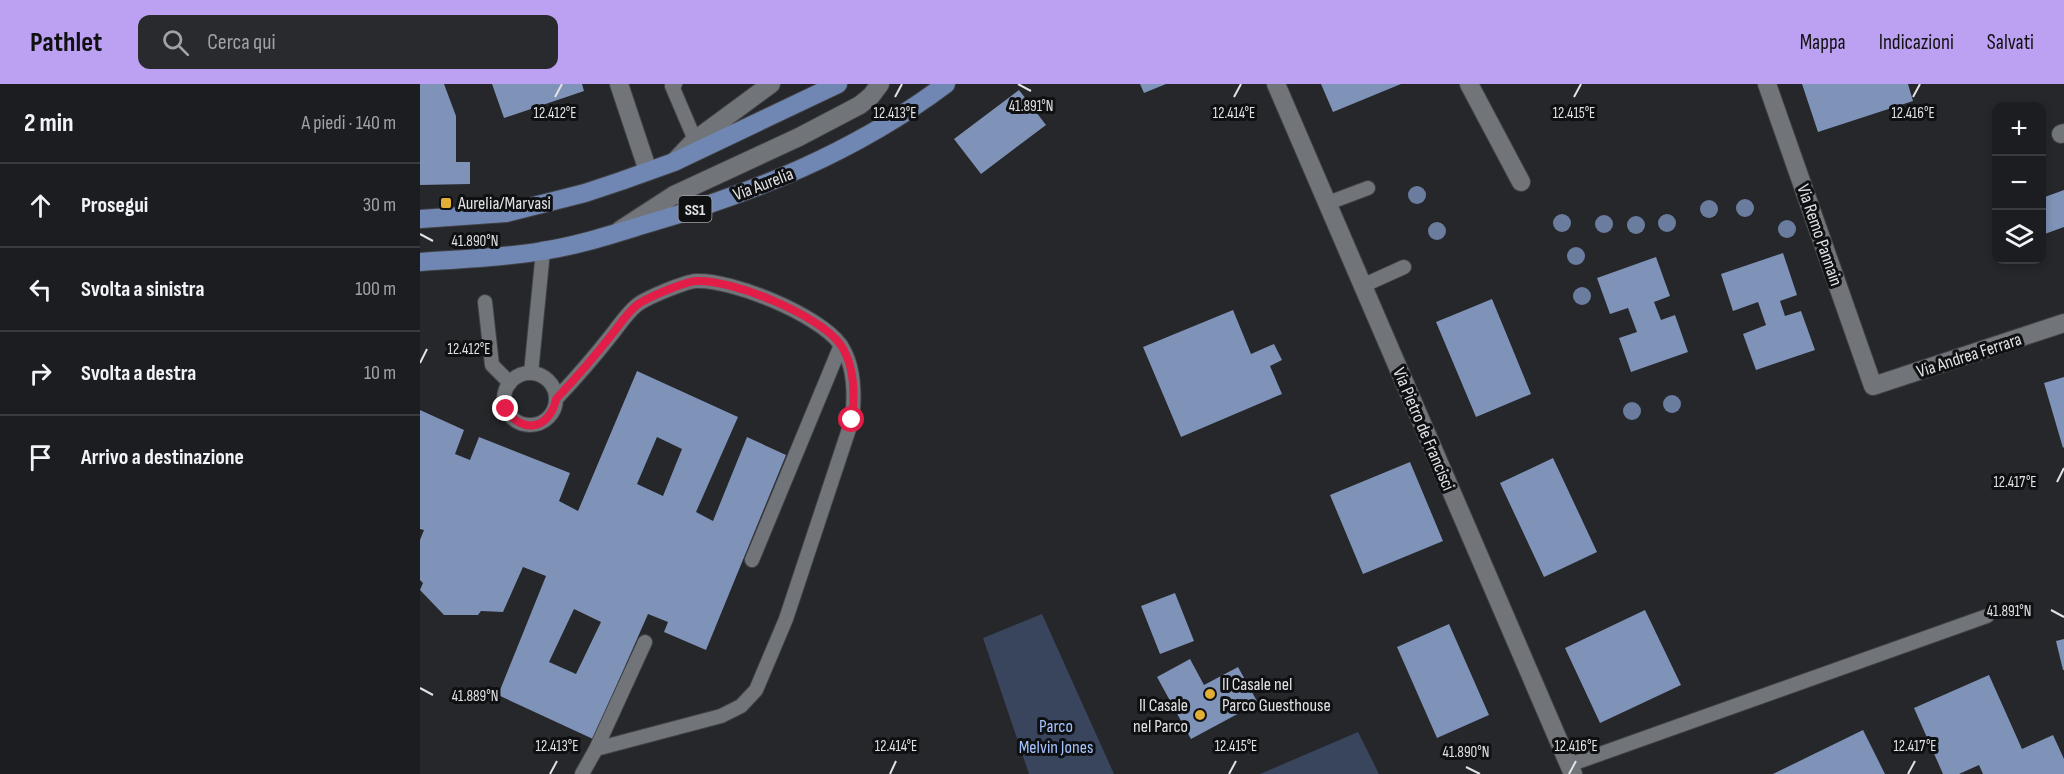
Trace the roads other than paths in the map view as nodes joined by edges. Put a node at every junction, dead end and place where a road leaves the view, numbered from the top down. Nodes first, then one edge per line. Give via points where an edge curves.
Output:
1 (619, 84) edge
2 (675, 84) edge
3 (771, 84) edge
4 (838, 84) edge
5 (880, 84) edge
6 (946, 84) edge
7 (1276, 84) edge
8 (1469, 84) edge
9 (1767, 84) edge
10 (695, 140) junction
11 (674, 162) junction
12 (648, 171) junction
13 (1521, 182) dead end
14 (1368, 188) dead end
15 (1328, 203) junction
16 (420, 219) edge
17 (616, 233) junction
18 (543, 251) junction
19 (420, 262) edge
20 (1404, 267) dead end
21 (1362, 286) junction
22 (485, 302) dead end
23 (2064, 324) edge
24 (841, 345) junction
25 (531, 373) junction
26 (510, 383) junction
27 (1874, 387) joint
28 (556, 399) junction
29 (753, 560) dead end
30 (1987, 616) dead end
31 (645, 642) dead end
32 (596, 749) junction
33 (1571, 770) edge
34 (582, 774) edge

1 - 12 street
2 - 10 lane via 672,86
3 - 10 street
4 - 11 main road
5 - 17 street via 860,105 674,195
6 - 17 main road, Via Aurelia / SS1 via 868,136 805,168 738,195
7 - 15 street, Via Pietro de Francisci
8 - 13 street
9 - 27 street, Via Remo Pannain
10 - 11 street
11 - 12 main road
12 - 16 main road via 585,193 506,213
14 - 15 lane
15 - 21 street, Via Pietro de Francisci
17 - 18 main road, Via Aurelia / SS1
18 - 19 main road, Via Aurelia / SS1
18 - 25 lane
20 - 21 lane
21 - 33 street, Via Pietro de Francisci
22 - 26 lane via 492,365
23 - 27 street, Via Andrea Ferrara
24 - 28 lane via 814,321 784,306 748,291 694,281 636,305
24 - 29 lane
24 - 32 lane via 853,379 852,420 786,619 756,690 741,706 721,716
25 - 26 lane
25 - 28 lane via 548,380
26 - 28 lane via 506,409 518,422 539,424 548,419
30 - 33 lane
31 - 32 lane
32 - 34 lane

